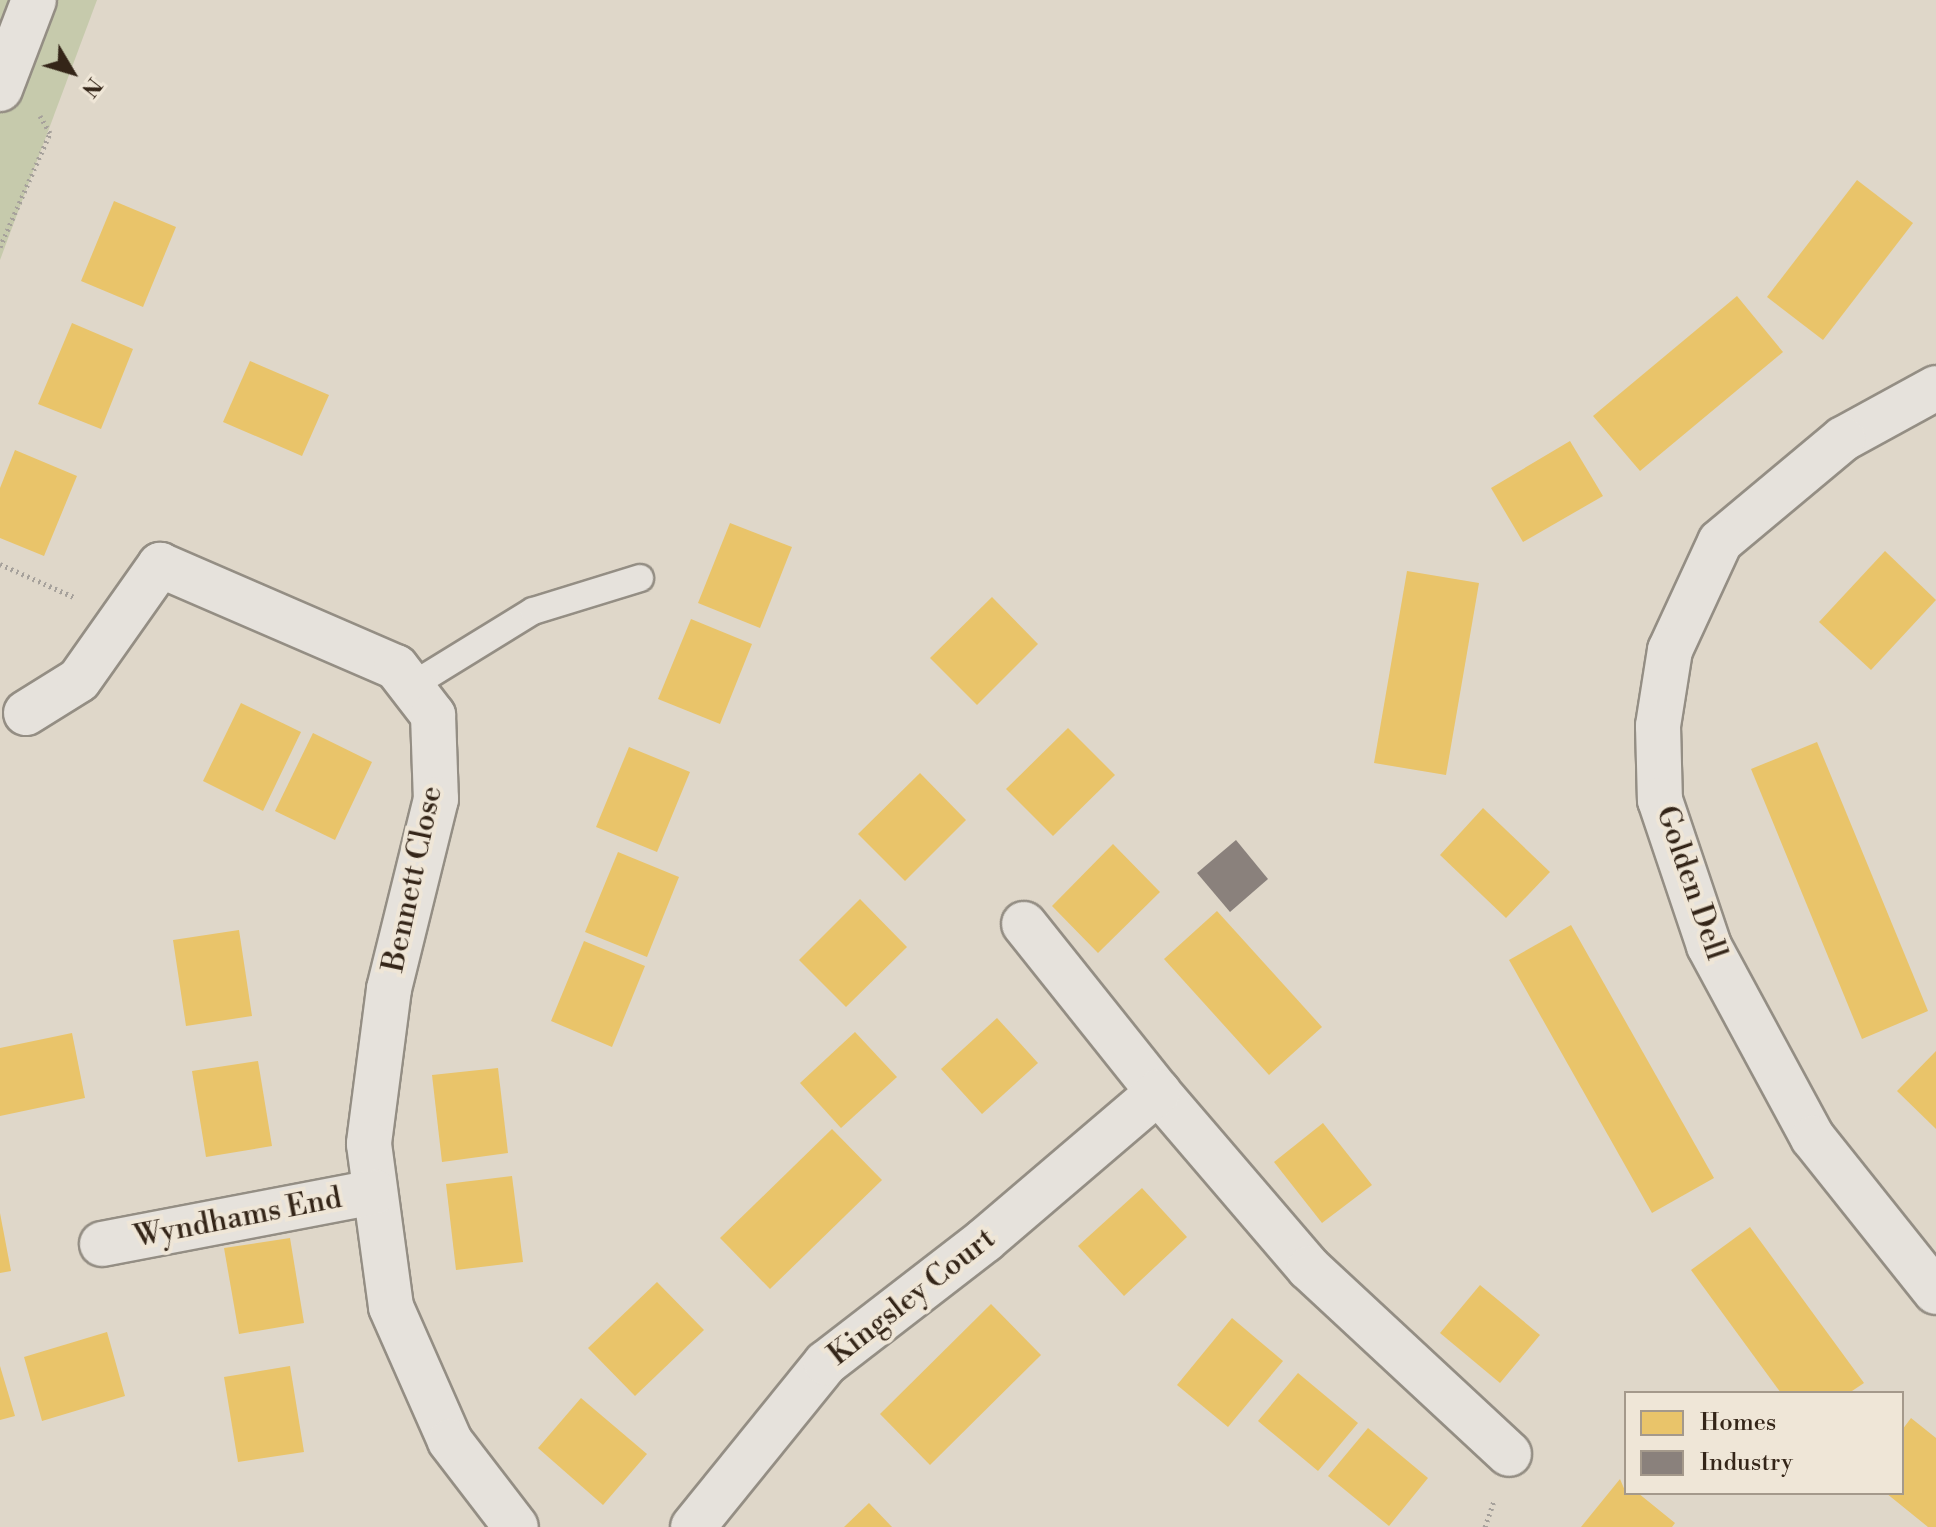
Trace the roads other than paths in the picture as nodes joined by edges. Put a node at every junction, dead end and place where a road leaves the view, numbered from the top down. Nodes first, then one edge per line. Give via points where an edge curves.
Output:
1 (34, 0) edge
2 (5, 76) edge
3 (1936, 388) edge
4 (640, 578) dead end
5 (411, 686) junction
6 (26, 713) dead end
7 (1024, 924) dead end
8 (1158, 1092) junction
9 (374, 1192) junction
10 (102, 1244) dead end
11 (1936, 1292) edge
12 (1509, 1454) dead end
13 (516, 1527) edge
14 (693, 1527) edge

1 - 2 street
3 - 11 street, Golden Dell via 1843,439 1720,542 1670,650 1658,726 1660,800 1709,946 1813,1138
4 - 5 lane via 533,611
5 - 6 street, Bennett Close via 396,667 160,565 79,680
5 - 9 street, Bennett Close via 433,715 436,799 389,989 369,1144
7 - 8 street
8 - 12 street via 1309,1268
8 - 14 street, Kingsley Court via 985,1240 826,1363
9 - 10 street, Wyndhams End
9 - 13 street, Bennett Close via 391,1307 450,1441

